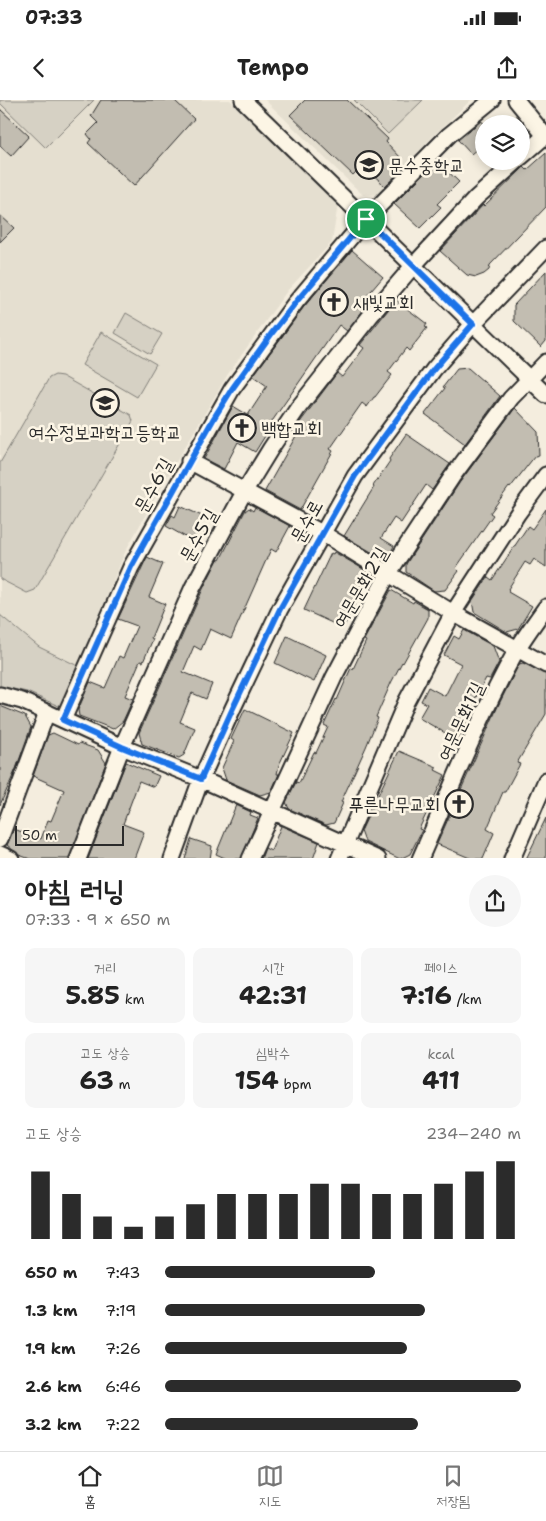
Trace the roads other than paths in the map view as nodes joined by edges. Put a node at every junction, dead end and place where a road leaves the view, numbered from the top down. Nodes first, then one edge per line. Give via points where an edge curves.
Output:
1 (244, 100) edge
2 (492, 100) edge
3 (516, 100) edge
4 (546, 136) edge
5 (530, 149) edge
6 (507, 170) edge
7 (366, 219) junction
8 (546, 248) edge
9 (413, 266) junction
10 (473, 324) junction
11 (546, 362) edge
12 (529, 379) junction
13 (546, 395) edge
14 (190, 461) junction
15 (546, 475) edge
16 (244, 492) junction
17 (322, 533) junction
18 (388, 574) junction
19 (546, 607) edge
20 (453, 613) junction
21 (518, 649) junction
22 (546, 665) edge
23 (0, 695) edge
24 (47, 712) junction
25 (63, 720) junction
26 (122, 747) junction
27 (201, 779) junction
28 (546, 780) edge
29 (272, 811) junction
30 (0, 839) edge
31 (345, 844) junction
32 (0, 854) edge
33 (174, 855) edge
34 (11, 858) edge
35 (78, 858) edge
36 (250, 858) edge
37 (339, 858) edge
38 (378, 858) edge
39 (420, 858) edge
40 (512, 858) edge

1 - 7 street
2 - 7 street, 문수6길 via 449,135
3 - 4 street
4 - 5 street
6 - 9 street, 문수5길 via 476,198
7 - 9 street
7 - 14 street, 문수6길 via 272,333 232,389
8 - 10 street, 문수로
9 - 10 street
9 - 16 street, 문수5길 via 370,315 298,408
10 - 12 street
10 - 17 street, 문수로 via 385,433
11 - 12 street, 여문문화2길
12 - 13 street
12 - 18 street, 여문문화2길 via 452,477
14 - 16 street
14 - 25 street, 문수6길 via 131,567
15 - 20 street
16 - 17 street
16 - 26 street, 문수5길 via 193,587
17 - 18 street
17 - 27 street, 문수로 via 280,609
18 - 20 street
18 - 29 street, 여문문화2길 via 334,677
19 - 21 street, 여문문화1길
20 - 21 street
20 - 31 street via 406,702
21 - 22 street
21 - 39 street, 여문문화1길 via 462,762
23 - 24 street
24 - 25 street
24 - 30 street
25 - 26 street
26 - 27 street
26 - 35 street, 문수5길
27 - 29 street
27 - 33 street, 문수로
28 - 40 street
29 - 31 street
29 - 36 street, 여문문화2길
31 - 37 street
31 - 38 street
32 - 34 street

